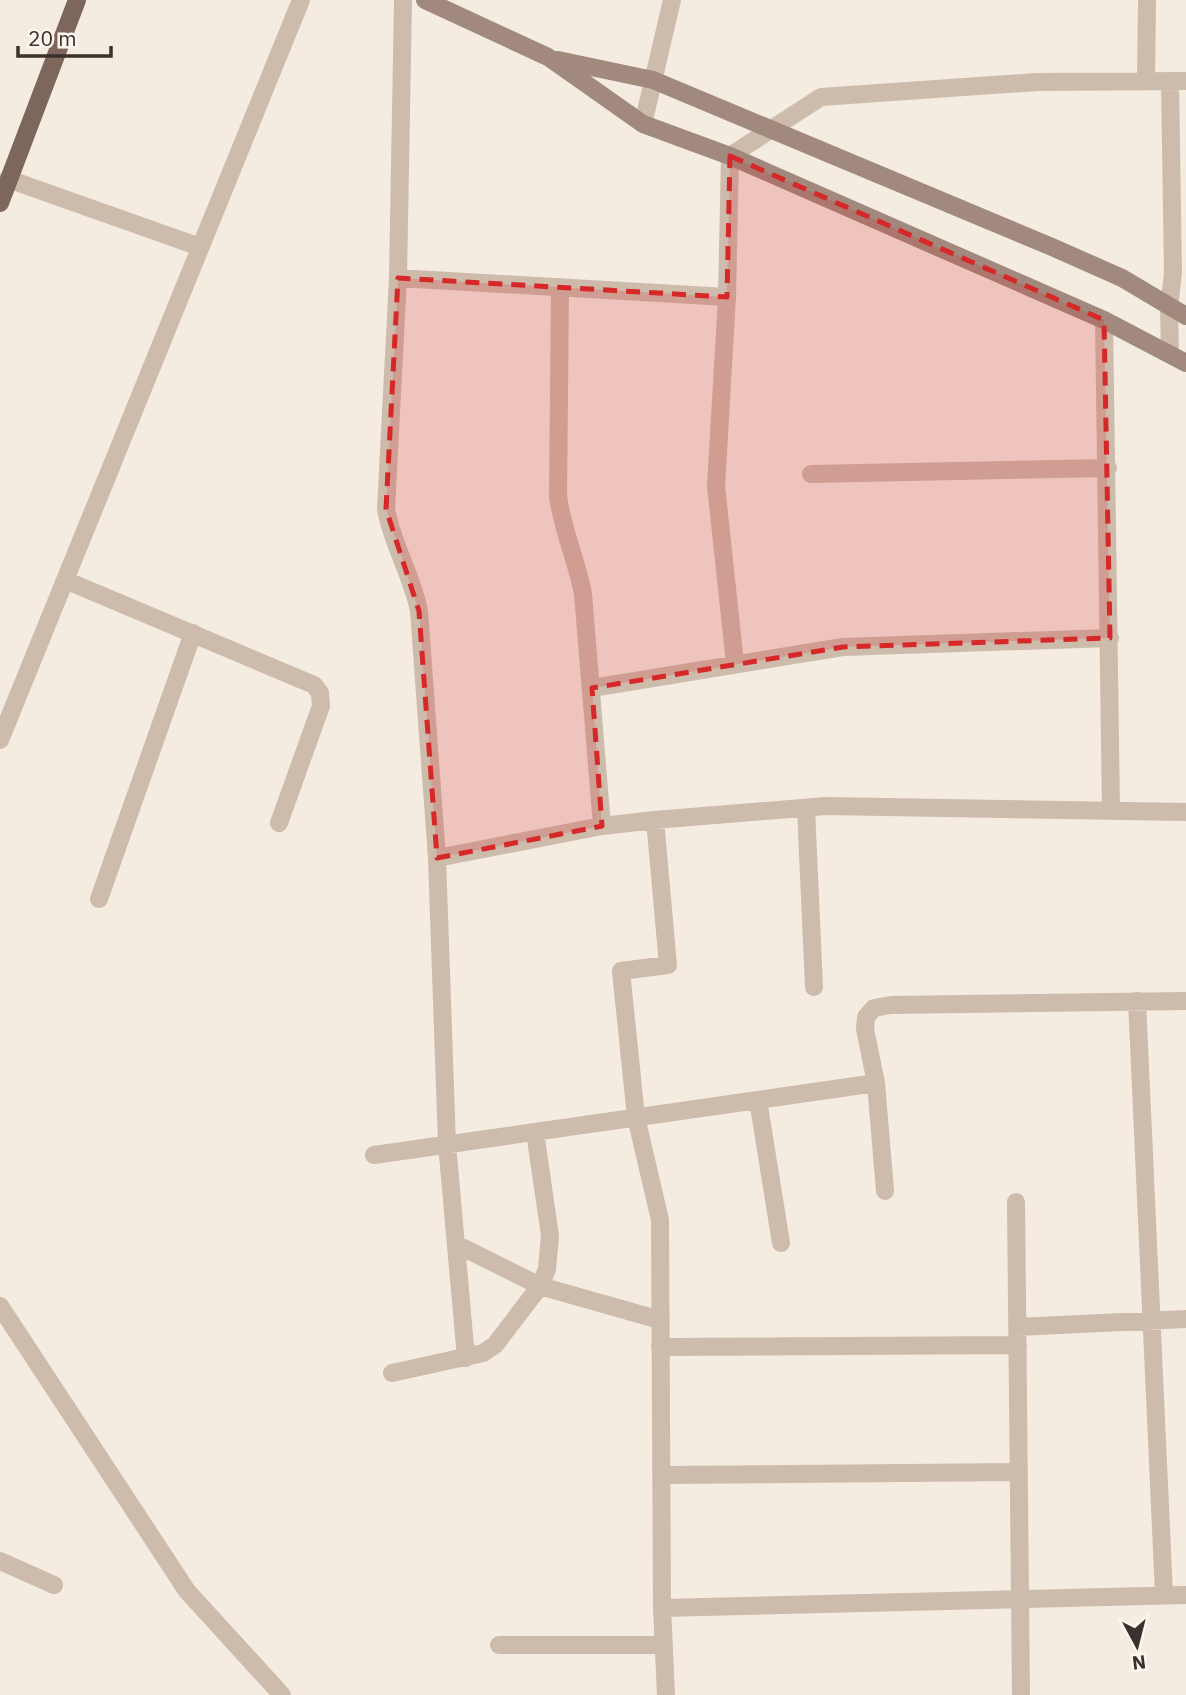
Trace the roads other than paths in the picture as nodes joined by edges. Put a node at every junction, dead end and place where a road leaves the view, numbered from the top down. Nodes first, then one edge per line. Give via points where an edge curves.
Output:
1 (77, 0) edge
2 (301, 0) edge
3 (403, 0) edge
4 (425, 0) edge
5 (672, 0) edge
6 (1147, 0) edge
7 (455, 7) edge
8 (548, 57) junction
9 (653, 80) junction
10 (1146, 81) junction
11 (1178, 81) edge
12 (643, 124) junction
13 (772, 129) junction
14 (730, 156) junction
15 (8, 179) junction
16 (0, 203) edge
17 (200, 247) junction
18 (1179, 275) edge
19 (398, 278) junction
20 (560, 287) junction
21 (727, 297) junction
22 (1169, 307) junction
23 (1186, 316) edge
24 (1104, 320) junction
25 (1170, 355) junction
26 (1186, 363) edge
27 (1108, 468) junction
28 (811, 474) dead end
29 (65, 580) junction
30 (193, 633) junction
31 (1110, 638) junction
32 (735, 663) junction
33 (592, 688) junction
34 (0, 740) edge
35 (806, 808) junction
36 (1111, 811) junction
37 (1186, 812) edge
38 (655, 820) junction
39 (279, 822) dead end
40 (601, 826) junction
41 (437, 858) junction
42 (99, 899) dead end
43 (814, 987) dead end
44 (1137, 1001) junction
45 (1186, 1001) edge
46 (876, 1083) junction
47 (758, 1100) junction
48 (636, 1117) junction
49 (536, 1132) junction
50 (447, 1144) junction
51 (374, 1154) dead end
52 (885, 1191) dead end
53 (1016, 1202) dead end
54 (781, 1243) dead end
55 (456, 1244) junction
56 (540, 1286) junction
57 (0, 1306) edge
58 (1186, 1319) edge
59 (660, 1320) junction
60 (1151, 1321) junction
61 (1018, 1336) junction
62 (660, 1347) junction
63 (466, 1358) junction
64 (392, 1373) dead end
65 (1019, 1472) junction
66 (662, 1475) junction
67 (0, 1561) edge
68 (54, 1585) dead end
69 (1164, 1595) junction
70 (1186, 1595) edge
71 (1020, 1600) junction
72 (662, 1608) junction
73 (499, 1645) dead end
74 (664, 1645) junction
75 (282, 1695) edge
76 (666, 1695) edge
77 (1021, 1695) edge

1 - 15 main road
2 - 17 street
3 - 19 street
4 - 7 street
5 - 9 street
6 - 10 street
7 - 8 street
8 - 9 street
8 - 12 street
9 - 12 street
9 - 13 street
10 - 11 street
10 - 13 street via 1037,82 821,97
11 - 18 street
12 - 14 street
13 - 14 street
13 - 22 street via 1074,256
14 - 21 street
14 - 24 street
15 - 16 main road
15 - 17 street
17 - 29 street
18 - 22 street
19 - 20 street
19 - 41 street via 386,509 419,611
20 - 21 street
20 - 33 street via 558,496 583,594
21 - 32 street via 716,486
22 - 23 street
22 - 25 street
24 - 25 street
24 - 27 street
25 - 26 street
27 - 28 street
27 - 31 street
29 - 30 street
29 - 34 street
30 - 39 street via 314,685 320,693 320,706
30 - 42 street
31 - 32 street via 843,646
31 - 36 street
32 - 33 street
33 - 40 street
35 - 36 street
35 - 38 street
35 - 43 street
36 - 37 street
38 - 40 street
38 - 48 street via 668,965 621,971
40 - 41 street
41 - 50 street
44 - 45 street
44 - 46 street via 874,1007 866,1017 865,1029
44 - 60 street
46 - 47 street
46 - 52 street
47 - 48 street
47 - 54 street
48 - 49 street
48 - 59 street via 660,1220
49 - 50 street
49 - 56 street via 550,1236 547,1269
50 - 51 street
50 - 55 street
53 - 61 street
55 - 56 street
55 - 63 street
56 - 59 street
56 - 63 street via 495,1345
57 - 75 street via 187,1591
58 - 60 street
59 - 62 street
60 - 61 street
60 - 69 street
61 - 62 street
61 - 65 street
62 - 66 street
63 - 64 street
65 - 66 street
65 - 71 street
66 - 72 street
67 - 68 street
69 - 70 street
69 - 71 street
71 - 72 street
71 - 77 street
72 - 74 street
73 - 74 street
74 - 76 street

